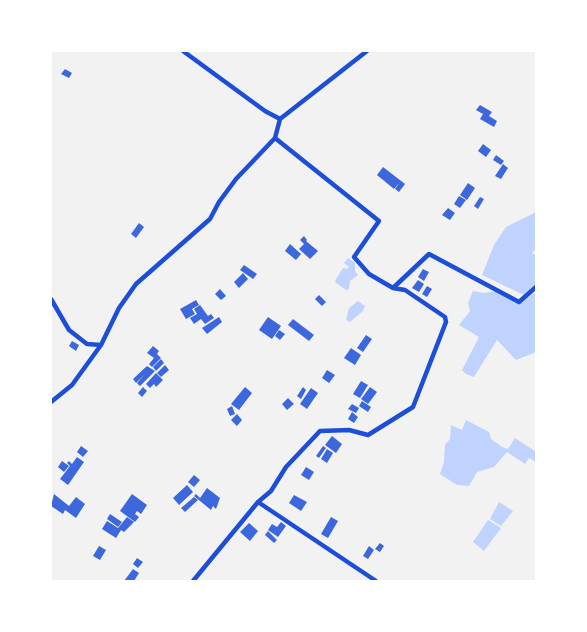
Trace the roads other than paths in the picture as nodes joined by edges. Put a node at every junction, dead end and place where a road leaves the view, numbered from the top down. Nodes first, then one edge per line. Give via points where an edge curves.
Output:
1 (183, 51) edge
2 (367, 51) edge
3 (280, 119) junction
4 (275, 138) junction
5 (536, 287) edge
6 (393, 288) junction
7 (51, 299) edge
8 (101, 346) junction
9 (51, 402) edge
10 (258, 502) junction
11 (192, 581) edge
12 (376, 581) edge

1 - 3 street
2 - 3 street
3 - 4 street
4 - 6 street via 380,221 354,257 369,274
4 - 8 street via 236,179 210,220 136,284 119,308
5 - 6 street via 520,302 429,254
6 - 10 street via 405,290 445,317 446,322 413,407 368,435 349,430 320,431 286,466 271,491
7 - 8 street via 69,330 87,344
8 - 9 street via 72,385
10 - 11 street
10 - 12 street

